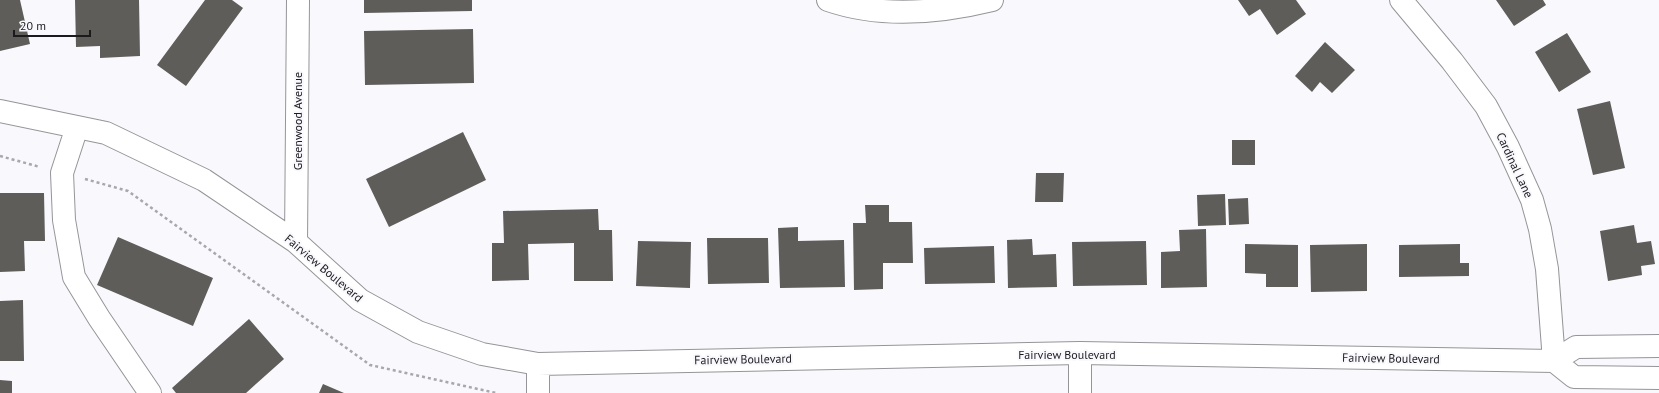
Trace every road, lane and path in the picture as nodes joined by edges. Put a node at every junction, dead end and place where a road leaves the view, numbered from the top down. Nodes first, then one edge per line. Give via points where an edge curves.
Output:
1 (298, 0) edge
2 (828, 0) edge
3 (992, 0) edge
4 (1401, 0) edge
5 (0, 111) edge
6 (77, 127) junction
7 (0, 156) edge
8 (62, 172) junction
9 (296, 242) junction
10 (1659, 346) edge
11 (1080, 353) junction
12 (1554, 361) junction
13 (538, 364) junction
14 (1659, 378) edge
15 (150, 393) edge
16 (496, 393) edge
17 (538, 393) edge
18 (1080, 393) edge

1 - 9 street, Greenwood Avenue
2 - 3 street via 872,10 912,12
4 - 12 street, Cardinal Lane via 1486,106 1532,200 1547,269
5 - 6 street, Fairview Boulevard
6 - 8 street
6 - 9 street, Fairview Boulevard via 106,133 204,180
7 - 8 path
8 - 15 street via 64,220 74,276
8 - 16 path via 128,191 370,365
9 - 13 street, Fairview Boulevard via 360,300 418,332 482,354
10 - 12 street via 1576,347
11 - 12 street, Fairview Boulevard
11 - 13 street, Fairview Boulevard
11 - 18 street
12 - 14 street via 1574,377
13 - 17 street

